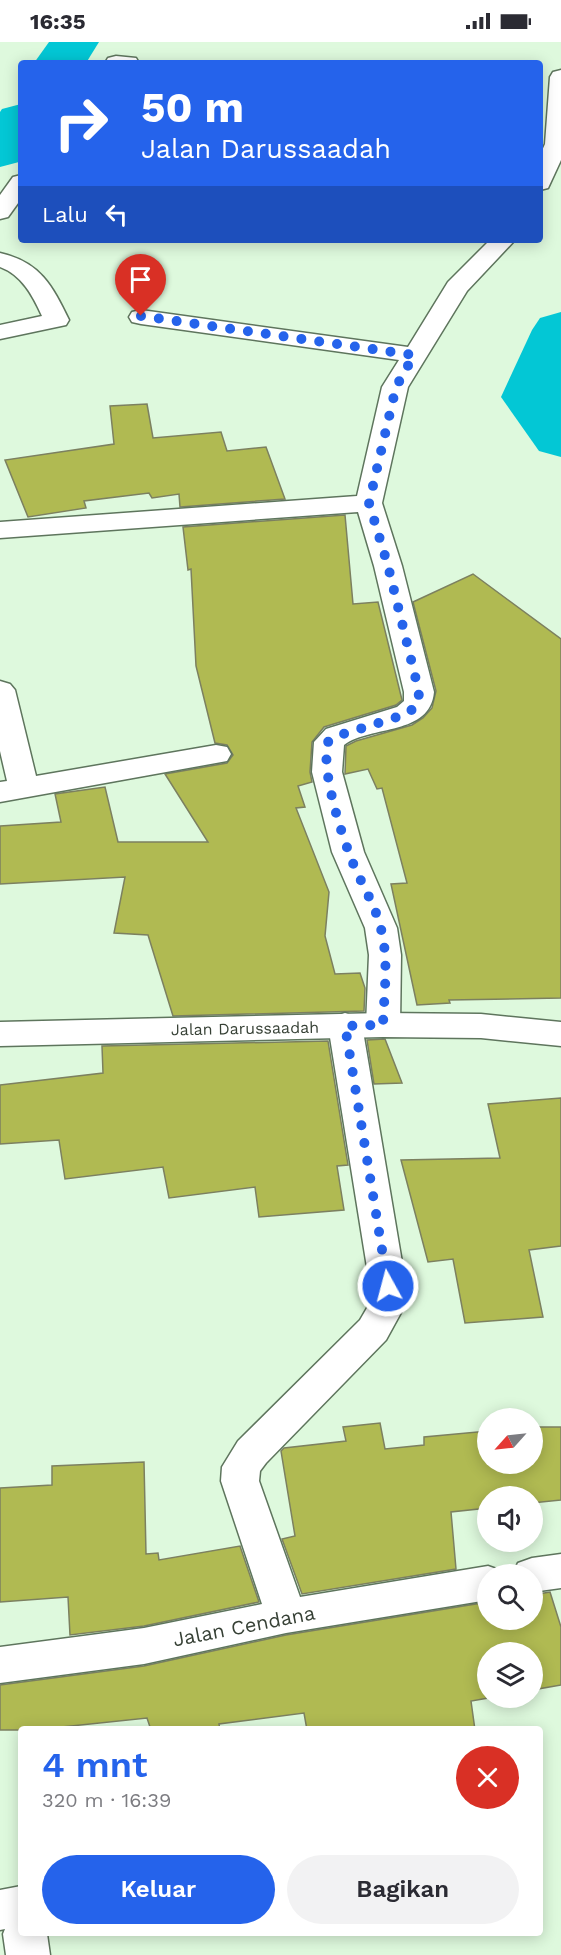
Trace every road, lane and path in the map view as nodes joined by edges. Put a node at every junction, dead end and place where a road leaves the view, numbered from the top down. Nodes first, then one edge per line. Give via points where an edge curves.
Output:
1 (561, 77) edge
2 (543, 175) edge
3 (18, 186) edge
4 (0, 212) edge
5 (500, 243) edge
6 (0, 260) edge
7 (141, 316) dead end
8 (0, 332) edge
9 (414, 355) junction
10 (369, 503) junction
11 (0, 530) edge
12 (0, 690) edge
13 (216, 754) dead end
14 (12, 790) edge
15 (383, 1025) junction
16 (345, 1026) junction
17 (0, 1034) edge
18 (561, 1034) edge
19 (561, 1571) edge
20 (543, 1573) edge
21 (477, 1585) edge
22 (285, 1616) junction
23 (0, 1665) edge
24 (18, 1907) edge
25 (0, 1910) edge
26 (25, 1936) edge
27 (28, 1955) edge

1 - 2 street via 555,144
3 - 4 street
5 - 9 street via 457,287
6 - 8 street via 12,261 38,284 57,320
7 - 9 street
9 - 10 street via 396,387
10 - 11 street
10 - 15 street via 419,692 418,704 407,714 328,742 327,772 348,852 381,928 385,954
12 - 14 street
13 - 14 street
15 - 16 street, Jalan Darussaadah
15 - 18 street, Jalan Darussaadah via 481,1026
16 - 17 street, Jalan Darussaadah
16 - 22 street via 388,1286 385,1309 373,1330 241,1467 240,1481
19 - 20 street
21 - 22 street, Jalan Cendana
22 - 23 street, Jalan Cendana via 144,1646
24 - 25 street
26 - 27 street

